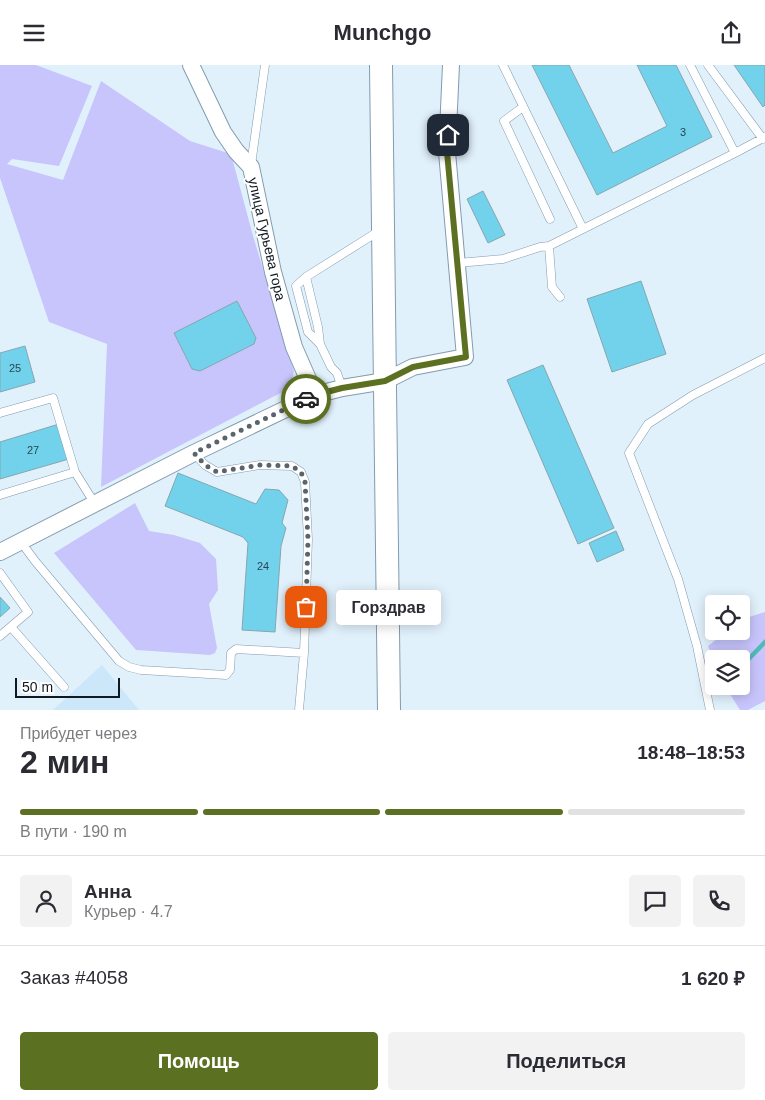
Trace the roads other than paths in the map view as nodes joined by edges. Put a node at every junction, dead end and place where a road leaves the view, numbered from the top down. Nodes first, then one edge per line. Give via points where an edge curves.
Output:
1 (191, 65) edge
2 (265, 65) edge
3 (381, 65) edge
4 (451, 65) edge
5 (503, 65) edge
6 (690, 65) edge
7 (708, 65) edge
8 (523, 107) junction
9 (764, 138) edge
10 (735, 153) junction
11 (251, 167) junction
12 (550, 219) dead end
13 (383, 229) junction
14 (583, 229) junction
15 (549, 246) junction
16 (458, 263) junction
17 (306, 277) junction
18 (560, 297) dead end
19 (320, 344) junction
20 (765, 358) edge
21 (385, 381) junction
22 (342, 388) junction
23 (315, 395) junction
24 (0, 413) edge
25 (194, 453) junction
26 (75, 472) junction
27 (0, 495) edge
28 (95, 504) junction
29 (21, 542) junction
30 (0, 553) edge
31 (0, 573) edge
32 (11, 627) junction
33 (0, 636) edge
34 (304, 653) junction
35 (64, 687) dead end
36 (300, 710) edge
37 (390, 710) edge
38 (710, 710) edge

1 - 11 street, улица Гурьева гора via 223,132
2 - 11 lane
3 - 13 main road
4 - 16 street via 447,152
5 - 8 lane
6 - 10 lane
7 - 9 lane
8 - 12 lane via 504,121
8 - 14 lane
9 - 10 lane
10 - 14 lane
11 - 23 street, улица Гурьева гора via 294,347
13 - 17 lane
13 - 21 main road
14 - 15 lane
15 - 16 lane via 503,259
15 - 18 lane via 552,287
16 - 21 street via 466,357 413,367
17 - 19 lane
17 - 19 lane via 296,286 308,332
19 - 22 lane
20 - 38 lane via 693,395 648,424 629,453 678,579 697,646
21 - 22 street
21 - 37 main road
22 - 23 street
23 - 25 street
24 - 26 lane via 53,398
25 - 28 street
25 - 34 lane via 217,472 260,465 292,466 301,472 305,482 308,539
26 - 27 lane
26 - 28 lane
28 - 29 street
29 - 30 street
29 - 34 lane via 120,661 129,667 226,675 230,670 231,653 236,649
31 - 32 lane via 28,612
32 - 33 lane
32 - 35 lane
34 - 36 lane

